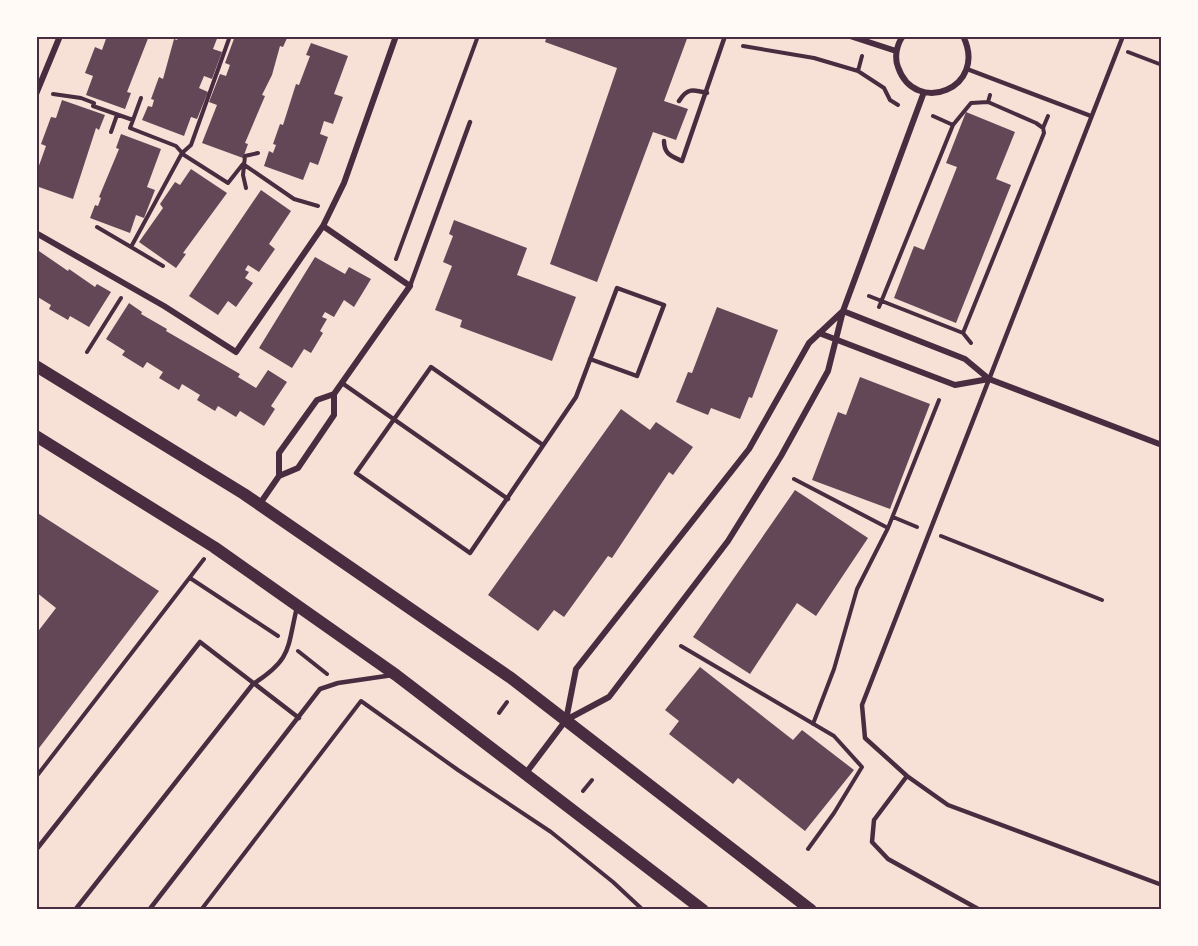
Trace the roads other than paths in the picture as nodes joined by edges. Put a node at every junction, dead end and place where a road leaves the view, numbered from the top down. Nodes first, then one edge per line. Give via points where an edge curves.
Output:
1 (60, 36) edge
2 (396, 36) edge
3 (725, 36) edge
4 (850, 36) edge
5 (903, 36) edge
6 (963, 36) edge
7 (1123, 36) edge
8 (896, 51) junction
9 (967, 69) junction
10 (924, 92) junction
11 (706, 93) junction
12 (36, 94) edge
13 (679, 101) dead end
14 (1092, 116) junction
15 (470, 122) dead end
16 (664, 141) dead end
17 (323, 226) junction
18 (36, 233) edge
19 (410, 286) junction
20 (843, 311) junction
21 (819, 333) junction
22 (836, 340) junction
23 (590, 359) junction
24 (36, 366) edge
25 (989, 379) junction
26 (342, 383) junction
27 (334, 394) junction
28 (394, 419) junction
29 (36, 436) edge
30 (543, 445) junction
31 (1162, 445) edge
32 (279, 476) junction
33 (508, 499) junction
34 (259, 505) junction
35 (297, 606) junction
36 (396, 675) junction
37 (253, 684) junction
38 (299, 718) junction
39 (566, 720) junction
40 (526, 773) junction
41 (907, 776) junction
42 (36, 850) edge
43 (1162, 885) edge
44 (75, 910) edge
45 (149, 910) edge
46 (703, 910) edge
47 (811, 910) edge
48 (980, 910) edge

1 - 12 street
2 - 17 street via 344,183
3 - 11 lane
4 - 8 street
5 - 8 street
6 - 9 street via 969,57
7 - 14 lane
8 - 10 street via 901,75 909,85
9 - 10 street via 953,87 943,92
9 - 14 lane
10 - 20 street
11 - 13 lane via 693,89
11 - 16 lane via 682,160 669,156
14 - 25 lane
15 - 19 lane
17 - 18 street via 236,352
17 - 19 street
19 - 26 street
20 - 21 street
20 - 22 street
20 - 25 street via 965,359
21 - 22 street
21 - 39 street via 809,343 749,449 576,669
22 - 25 street via 955,386
22 - 39 street via 828,371 728,541 609,697
23 - 23 lane via 617,288 664,305 637,376
23 - 30 lane via 576,397
24 - 34 main road
25 - 31 street
25 - 41 lane via 862,705 865,738
26 - 27 street
26 - 28 lane
27 - 32 street via 334,415 298,468
27 - 32 street via 317,400 279,453
28 - 30 lane via 431,367
28 - 33 lane
28 - 33 lane via 356,473 422,520 470,553
29 - 35 main road via 214,547
30 - 33 lane
32 - 34 street
34 - 39 main road
35 - 36 main road
35 - 37 lane via 284,659
36 - 38 lane via 320,689
36 - 40 main road
37 - 38 lane
37 - 42 lane via 200,642
37 - 44 lane
38 - 45 lane
39 - 40 street
39 - 47 main road
40 - 46 main road
41 - 43 lane via 948,805
41 - 48 lane via 874,820 872,842 888,859

